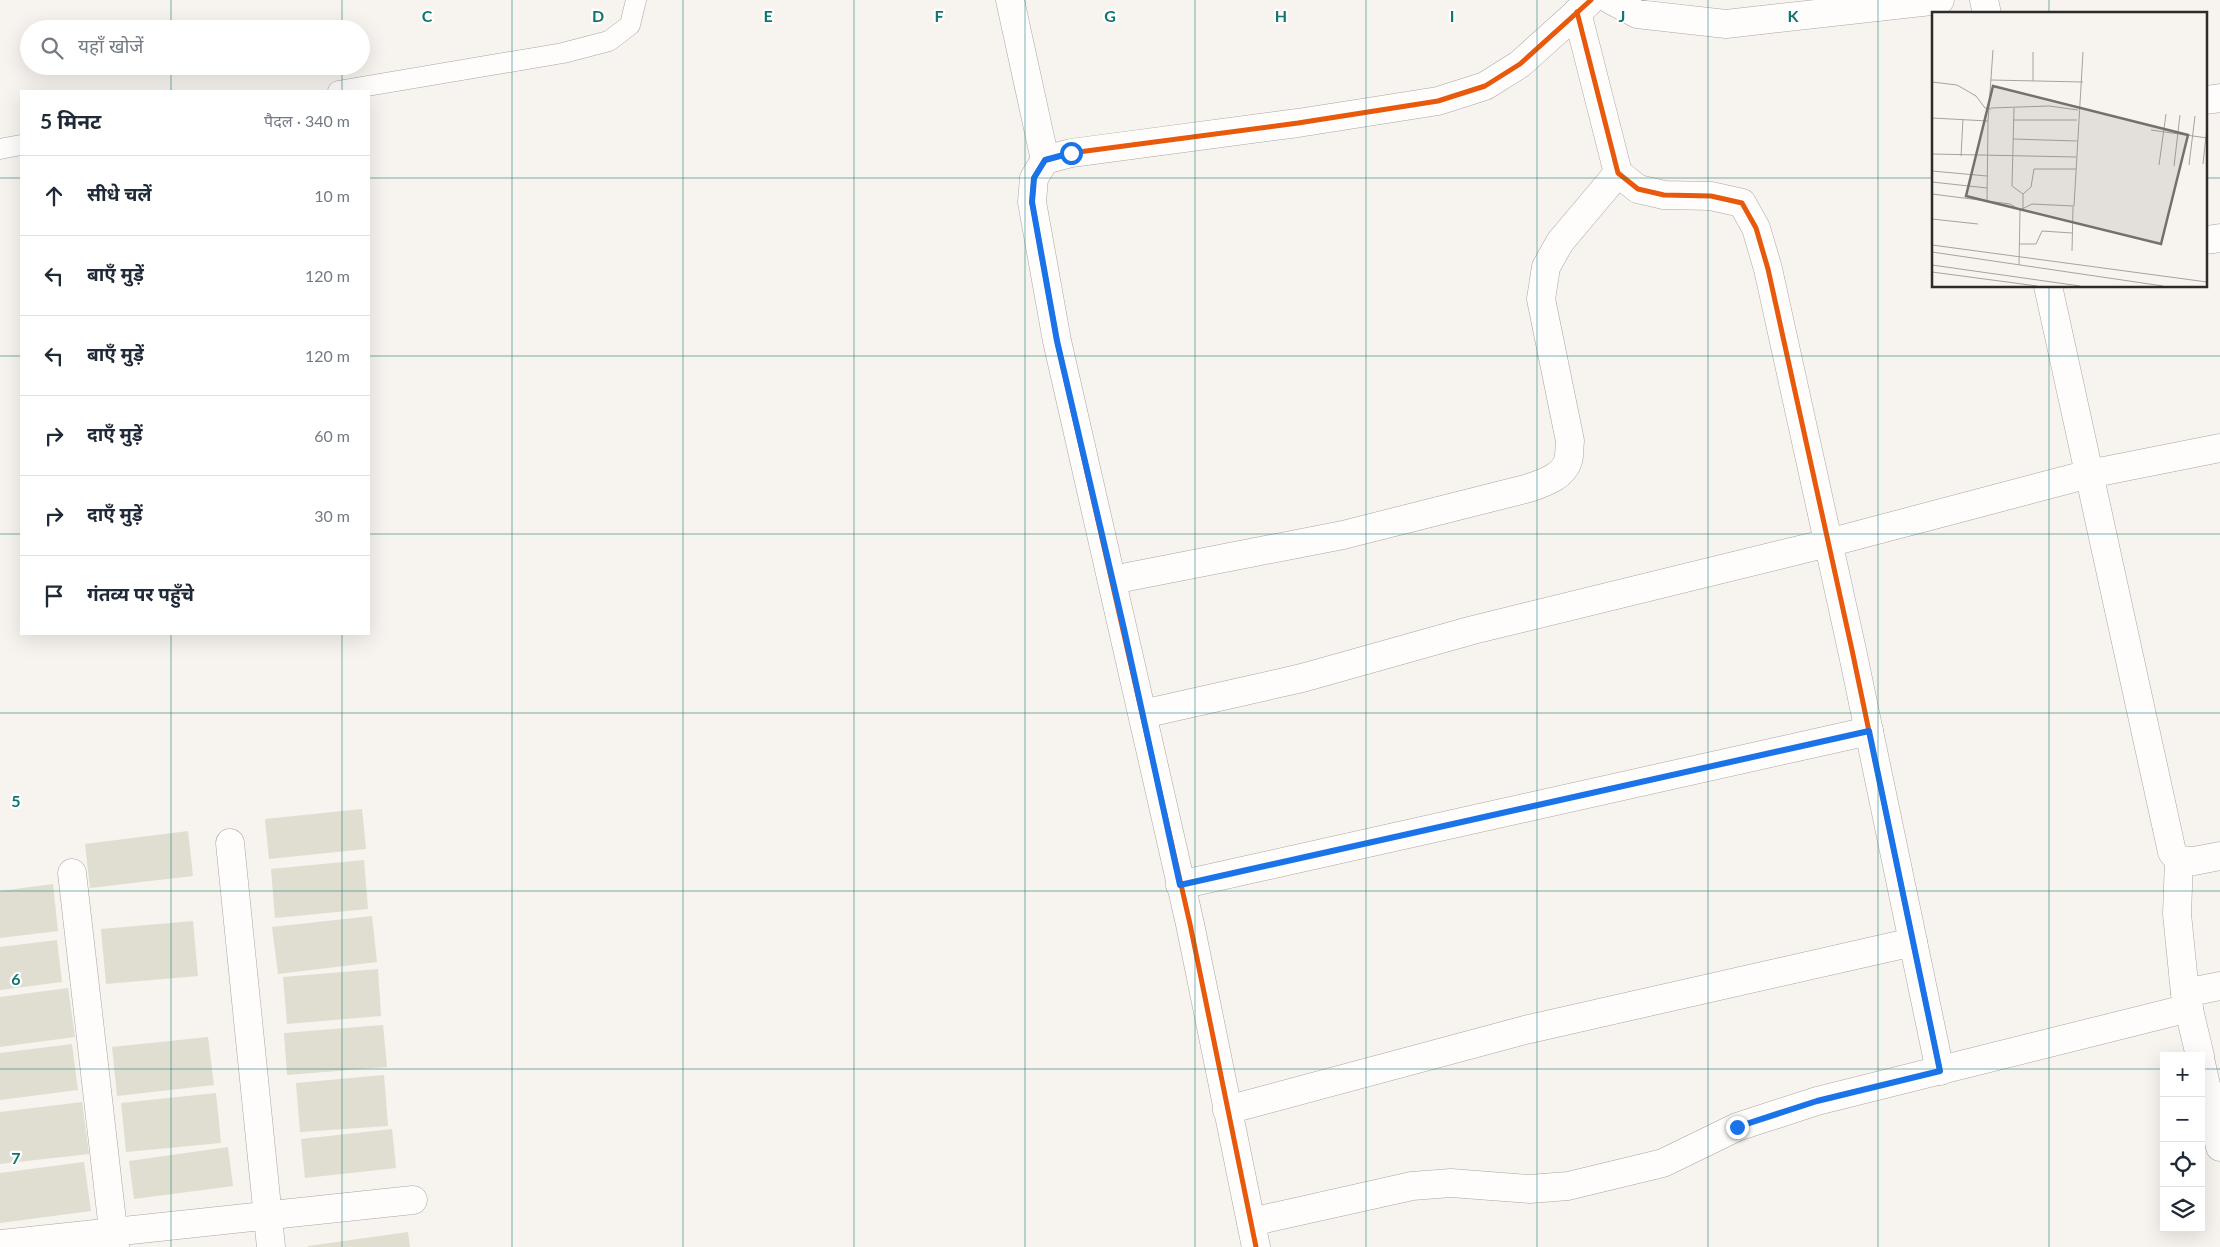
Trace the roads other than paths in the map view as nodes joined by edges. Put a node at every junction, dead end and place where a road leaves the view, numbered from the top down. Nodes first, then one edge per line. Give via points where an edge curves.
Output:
1 (636, 0) edge
2 (1010, 0) edge
3 (1611, 0) edge
4 (1940, 0) edge
5 (1584, 6) edge
6 (344, 90) edge
7 (20, 145) edge
8 (0, 149) edge
9 (1045, 160) junction
10 (1618, 172) junction
11 (2048, 288) edge
12 (2220, 448) edge
13 (2089, 474) junction
14 (1828, 543) junction
15 (1112, 580) junction
16 (1142, 714) junction
17 (1869, 731) junction
18 (230, 843) dead end
19 (2220, 856) edge
20 (2179, 860) junction
21 (72, 873) dead end
22 (1180, 885) junction
23 (1913, 942) junction
24 (2220, 986) edge
25 (2187, 1001) junction
26 (2199, 1052) edge
27 (1940, 1071) junction
28 (2205, 1081) edge
29 (1226, 1110) junction
30 (2220, 1147) edge
31 (412, 1200) dead end
32 (268, 1215) junction
33 (1254, 1234) edge
34 (114, 1239) edge
35 (0, 1244) edge
36 (271, 1247) edge

1 - 6 lane via 630,25 609,41 563,53
2 - 9 street
3 - 4 street via 1638,14 1726,24
5 - 9 street via 1520,64 1485,86 1438,101 1071,153
5 - 10 street
7 - 8 lane
9 - 15 street via 1034,178 1032,202 1057,341
10 - 14 street via 1638,189 1664,195 1711,196 1742,203 1756,228 1768,269
10 - 15 street via 1560,242 1546,267 1541,299 1570,441 1568,461 1560,473 1529,488 1344,535
11 - 13 street
12 - 13 street
13 - 14 street
13 - 20 street via 2172,852
14 - 16 street via 1473,630 1302,678
14 - 17 street
15 - 16 street
16 - 22 street
17 - 22 street
17 - 23 street
18 - 32 street
19 - 20 street
20 - 25 street via 2177,914
21 - 34 street
22 - 29 street
23 - 27 street
23 - 29 street via 1525,1030
24 - 25 street
25 - 26 street
25 - 27 street
27 - 33 street via 1817,1101 1737,1127 1663,1163 1568,1186 1530,1190 1451,1183 1412,1186
28 - 30 street
29 - 33 street
31 - 32 street
32 - 34 street
32 - 36 street
34 - 35 street

